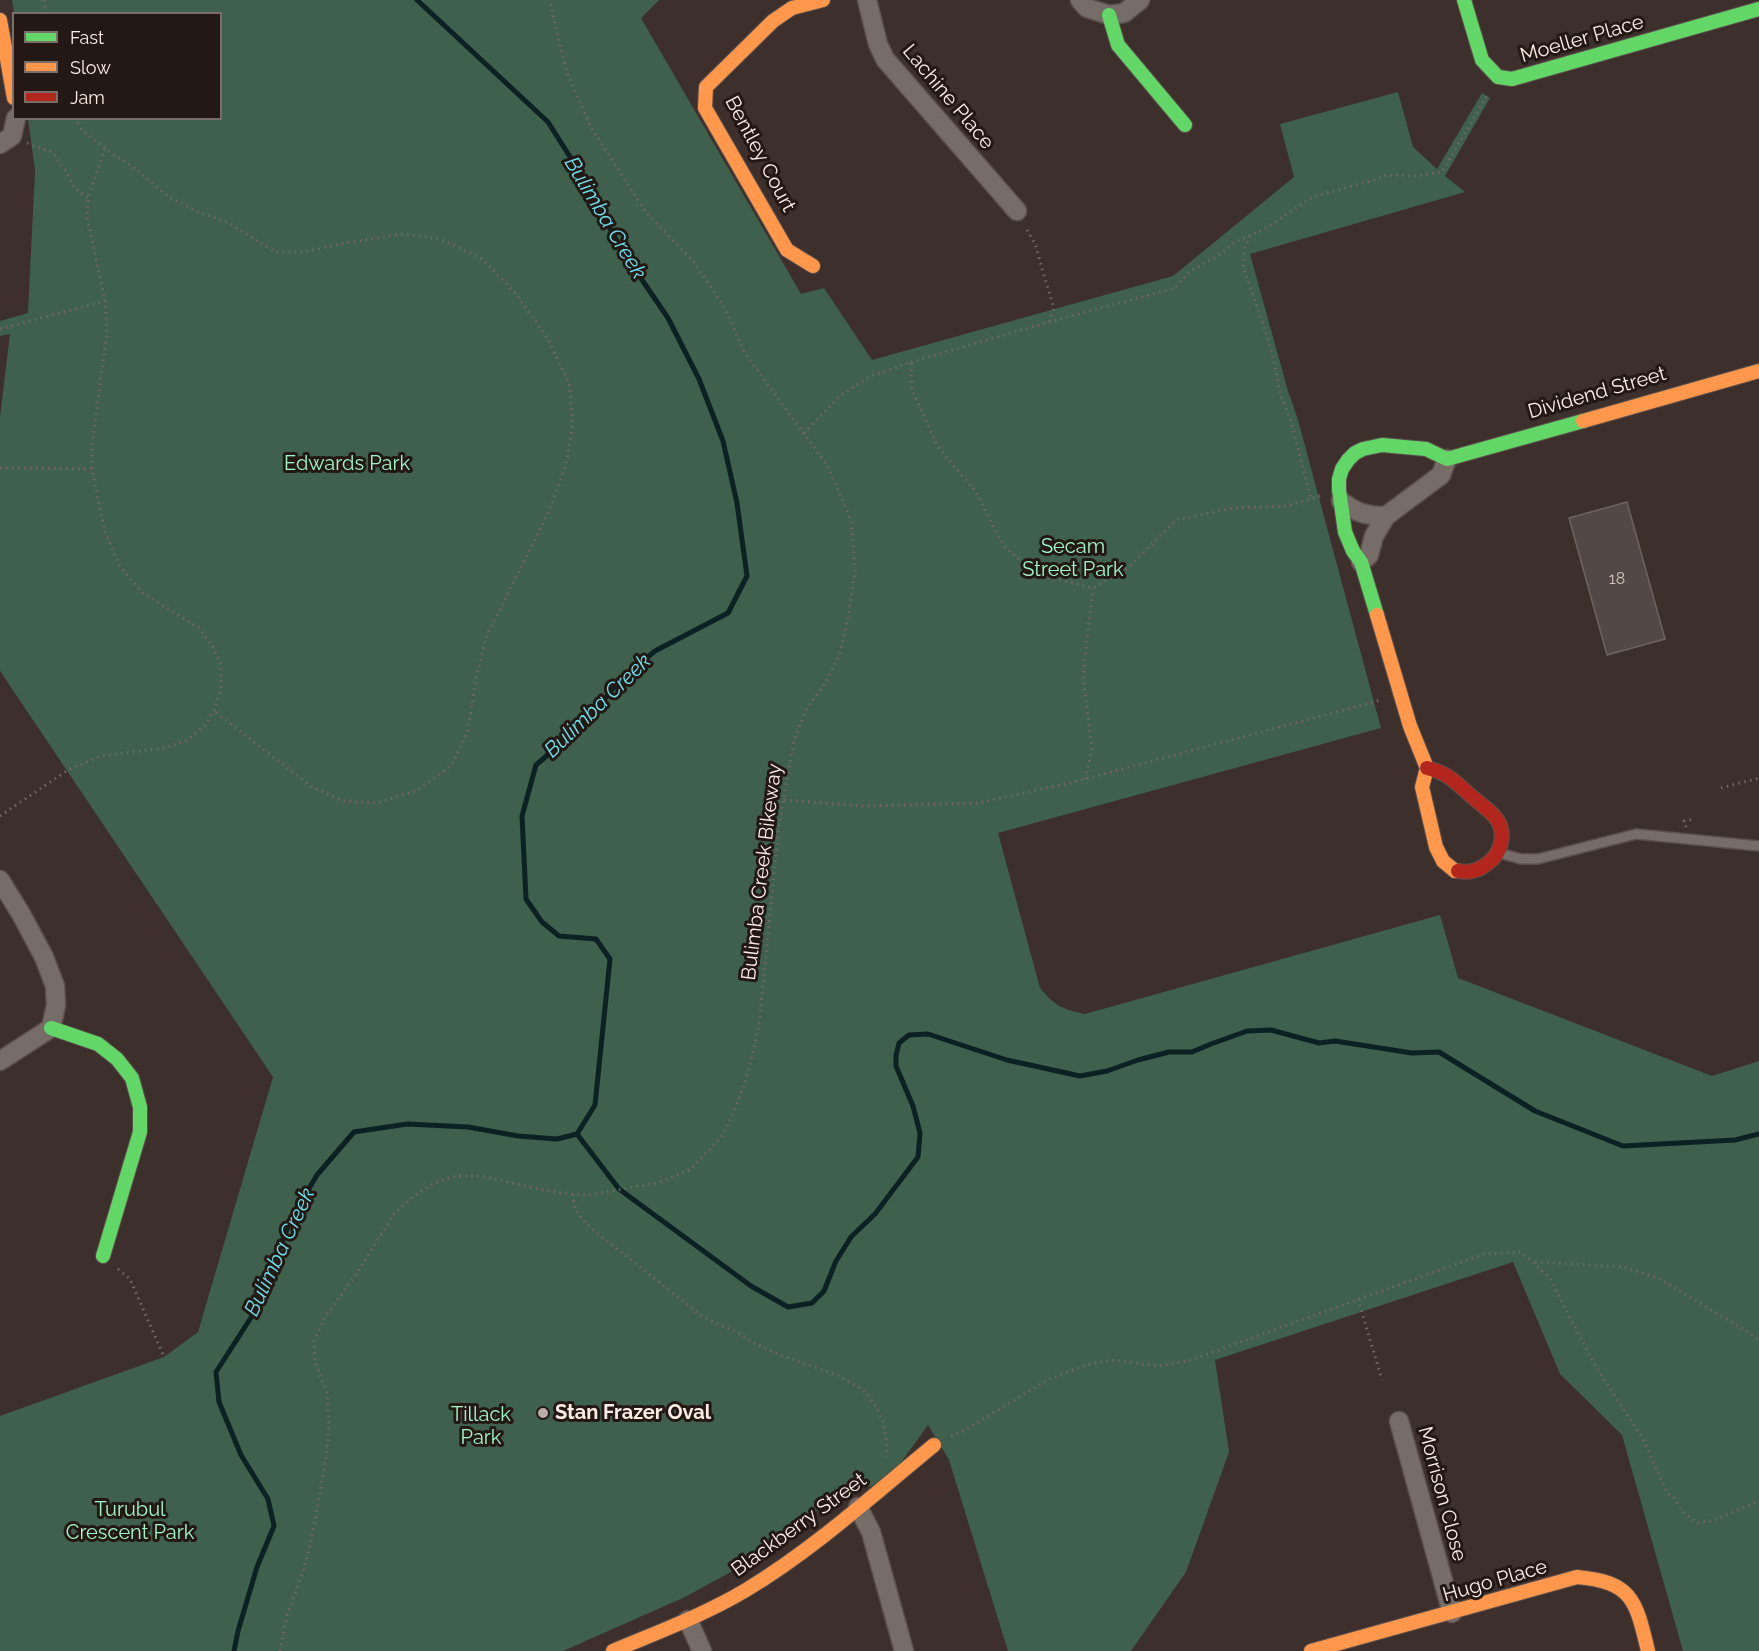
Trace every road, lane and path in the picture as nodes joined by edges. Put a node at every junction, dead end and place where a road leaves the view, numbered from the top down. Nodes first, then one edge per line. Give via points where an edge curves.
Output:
1 (550, 0) edge
2 (823, 0) edge
3 (867, 0) edge
4 (1080, 0) edge
5 (1140, 0) edge
6 (1464, 0) edge
7 (1759, 9) edge
8 (1109, 15) junction
9 (0, 20) edge
10 (1498, 77) junction
11 (12, 87) edge
12 (76, 120) edge
13 (1185, 125) dead end
14 (9, 133) edge
15 (105, 149) junction
16 (88, 198) junction
17 (1017, 212) joint
18 (1251, 235) junction
19 (813, 266) dead end
20 (105, 301) junction
21 (1049, 322) junction
22 (0, 329) edge
23 (911, 362) junction
24 (1759, 371) edge
25 (804, 433) junction
26 (1447, 459) junction
27 (0, 468) edge
28 (92, 469) junction
29 (1320, 496) dead end
30 (1311, 499) junction
31 (1341, 501) junction
32 (1386, 516) junction
33 (1361, 562) junction
34 (1092, 588) junction
35 (1401, 695) junction
36 (214, 711) junction
37 (1427, 768) junction
38 (1759, 778) edge
39 (1085, 779) junction
40 (1721, 788) dead end
41 (784, 800) junction
42 (0, 816) edge
43 (1759, 846) edge
44 (1498, 853) junction
45 (0, 880) edge
46 (51, 1028) junction
47 (0, 1061) edge
48 (573, 1194) junction
49 (103, 1256) joint
50 (1533, 1262) junction
51 (1358, 1299) junction
52 (1759, 1340) edge
53 (164, 1357) dead end
54 (1382, 1380) dead end
55 (1399, 1421) dead end
56 (934, 1446) joint
57 (886, 1460) dead end
58 (1759, 1501) edge
59 (858, 1507) junction
60 (1452, 1613) junction
61 (688, 1620) junction
62 (280, 1651) edge
63 (613, 1651) edge
64 (702, 1651) edge
65 (904, 1651) edge
66 (1311, 1651) edge
67 (1648, 1651) edge

1 - 25 path, Bulimba Creek Bikeway via 567,73 592,129 645,211 692,260 726,310 744,352
2 - 19 street, Bentley Court via 792,8 773,21 706,87 705,108 787,250
3 - 17 street, Lachine Place via 885,59
4 - 8 street via 1087,8
5 - 8 street via 1124,13
6 - 10 street, Moeller Place via 1482,60
7 - 10 street, Moeller Place via 1512,79
8 - 13 street via 1118,45
9 - 11 street
10 - 18 path via 1442,172 1386,175 1312,197
12 - 15 path
14 - 16 path via 52,152 74,188
15 - 16 path
15 - 36 path via 169,197 229,224 275,252 304,252 403,234 441,239 483,259 516,294 548,339 569,383 573,424 565,468 549,511 486,637 468,730 452,765 418,790 378,803 343,801 312,787
16 - 20 path via 87,217
17 - 21 path via 1035,244 1054,309
18 - 21 path via 1189,272 1175,288
18 - 30 path via 1244,267 1274,360
20 - 22 path
20 - 28 path via 107,332
21 - 23 path
23 - 25 path via 869,377 850,389
23 - 34 path via 912,390 938,447 976,492 1003,545 1036,574
24 - 26 street, Dividend Street
25 - 41 path, Bulimba Creek Bikeway via 827,465 851,520 855,570 840,653 806,710 794,740
26 - 31 street via 1431,450 1396,445 1363,448 1342,469
26 - 32 street via 1441,475
27 - 28 path
28 - 36 path via 105,532 118,562 143,593 199,628 213,648 221,665 221,687
29 - 30 path
30 - 34 path via 1287,506 1233,508 1176,520 1129,567
31 - 32 street via 1369,516
31 - 33 street via 1353,554
32 - 33 street via 1374,536 1369,555
33 - 35 street
34 - 39 path via 1083,675 1092,750
35 - 37 street
35 - 39 path
36 - 42 path via 188,740 164,748 101,756 68,770
37 - 44 street via 1443,772 1496,818 1501,830
37 - 44 street via 1422,787 1443,861 1455,871 1468,873 1480,869
38 - 40 path
39 - 41 path via 977,802 862,806
41 - 48 path, Bulimba Creek Bikeway via 759,1025 749,1070 723,1135 690,1170 671,1178 640,1187
43 - 44 lane via 1636,834 1538,859
45 - 46 street via 44,957 55,986
46 - 47 street
46 - 49 street via 98,1044 117,1059 132,1078 140,1107 140,1132
48 - 57 path via 578,1215 591,1228 703,1317 860,1388 873,1402 883,1423
48 - 62 path, Bulimba Creek Bikeway via 482,1176 455,1176 434,1183 394,1214 325,1317 314,1341 315,1362 327,1393 326,1459 311,1541 287,1615
49 - 53 path via 130,1279
50 - 51 path via 1521,1252 1484,1254
50 - 52 path via 1624,1267 1658,1278
50 - 58 path via 1549,1276 1593,1362 1644,1441 1666,1493 1683,1512 1696,1523 1715,1520
51 - 54 path
51 - 56 path via 1188,1361 1157,1366 1112,1360 1086,1365 1047,1380
55 - 60 street, Morrison Close
56 - 59 street, Blackberry Street
59 - 61 street, Blackberry Street via 788,1562
59 - 65 street via 871,1532
60 - 66 street, Hugo Place
60 - 67 street, Hugo Place via 1577,1577 1594,1578 1618,1585 1628,1595 1638,1611
61 - 63 street, Blackberry Street
61 - 64 street

